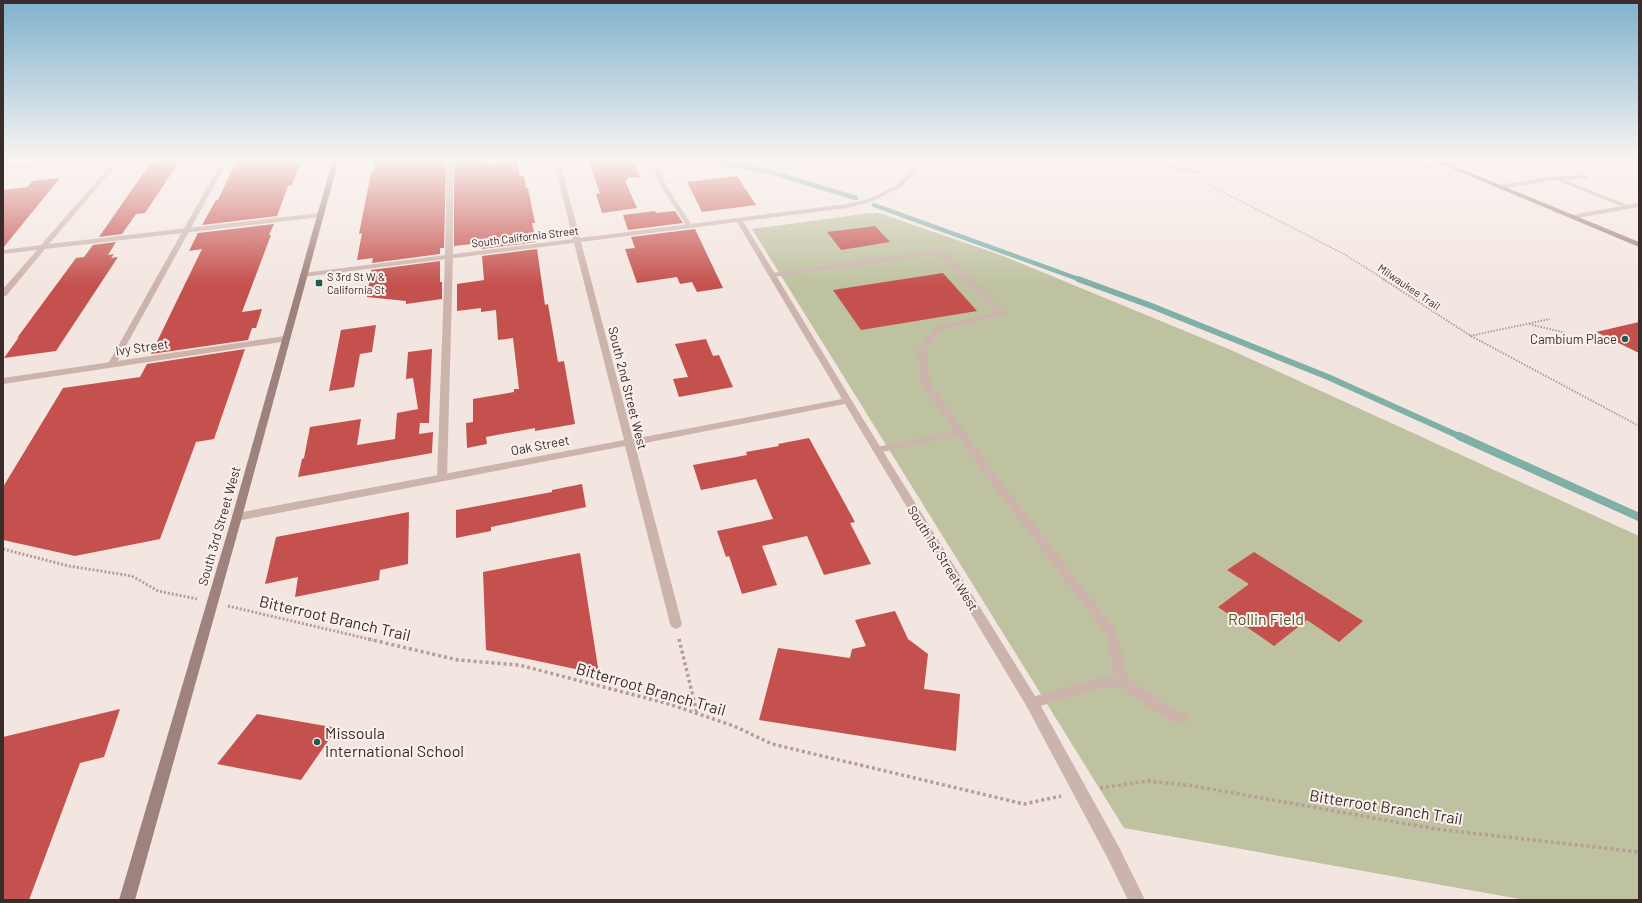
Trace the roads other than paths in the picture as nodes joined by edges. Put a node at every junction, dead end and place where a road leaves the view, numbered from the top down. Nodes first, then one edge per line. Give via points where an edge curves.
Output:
1 (83, 201) edge
2 (203, 201) edge
3 (324, 201) edge
4 (450, 201) edge
5 (567, 201) edge
6 (673, 201) edge
7 (866, 201) edge
8 (1534, 201) edge
9 (1613, 201) edge
10 (1639, 205) edge
11 (1628, 207) junction
12 (320, 215) junction
13 (1572, 217) junction
14 (740, 221) junction
15 (690, 227) junction
16 (187, 230) junction
17 (577, 241) junction
18 (1639, 245) edge
19 (42, 248) junction
20 (3, 252) edge
21 (449, 257) junction
22 (303, 275) junction
23 (772, 276) junction
24 (3, 294) edge
25 (285, 339) junction
26 (112, 364) junction
27 (3, 380) edge
28 (848, 401) junction
29 (960, 433) junction
30 (629, 442) junction
31 (877, 450) junction
32 (442, 478) junction
33 (237, 517) junction
34 (676, 624) road end
35 (1123, 682) junction
36 (1032, 703) junction
37 (1182, 719) dead end
38 (127, 900) edge
39 (1137, 900) edge

1 - 19 street
2 - 16 street
3 - 12 main road, South 3rd Street West
4 - 21 street
5 - 17 street, South 2nd Street West
6 - 15 street
7 - 14 street, South California Street
8 - 13 main road
9 - 11 street
10 - 11 street
11 - 13 street
12 - 16 street
12 - 22 main road, South 3rd Street West
13 - 18 main road
14 - 15 street, South California Street
14 - 23 street, South 1st Street West
15 - 17 street, South California Street
16 - 19 street
16 - 26 street
17 - 21 street, South California Street
17 - 30 street, South 2nd Street West
19 - 20 street
19 - 24 street
21 - 22 street, South California Street
21 - 32 street
22 - 25 main road, South 3rd Street West
23 - 28 street, South 1st Street West
23 - 29 street via 941,252 1002,313 938,329 922,348 924,383
25 - 26 street, Ivy Street
25 - 33 main road, South 3rd Street West
26 - 27 street, Ivy Street
28 - 30 street, Oak Street
28 - 31 street, South 1st Street West
29 - 31 street
29 - 35 street via 1111,632
30 - 32 street, Oak Street
30 - 34 street, South 2nd Street West
31 - 36 street, South 1st Street West
32 - 33 street, Oak Street
33 - 38 main road, South 3rd Street West
35 - 36 street via 1098,683
35 - 37 street via 1156,706
36 - 39 street, South 1st Street West

